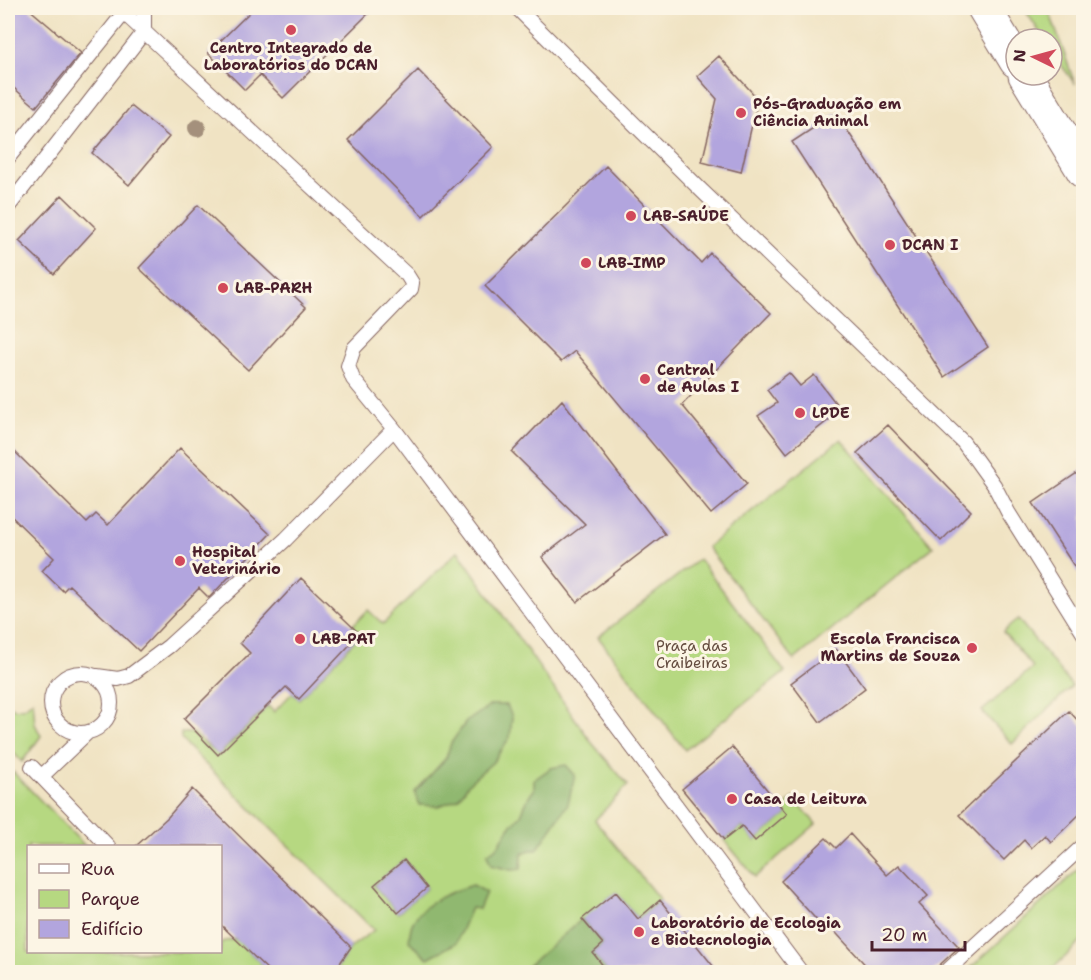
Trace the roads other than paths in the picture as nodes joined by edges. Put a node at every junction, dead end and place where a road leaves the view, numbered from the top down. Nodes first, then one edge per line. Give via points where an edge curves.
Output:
1 (517, 8) edge
2 (984, 8) edge
3 (145, 9) edge
4 (124, 13) junction
5 (144, 32) junction
6 (1004, 41) edge
7 (1032, 87) edge
8 (8, 158) edge
9 (1083, 172) edge
10 (8, 207) edge
11 (394, 429) junction
12 (1083, 634) edge
13 (97, 676) junction
14 (88, 732) junction
15 (107, 845) edge
16 (1083, 845) edge
17 (801, 972) edge
18 (946, 972) edge

1 - 12 lane via 963,442 994,485
2 - 6 main road
3 - 4 lane
3 - 5 lane
4 - 5 lane
4 - 8 lane
5 - 10 lane
5 - 11 lane via 412,283 411,289 354,348 348,366 353,380
7 - 9 main road
11 - 13 lane via 286,539 169,646 129,676
11 - 17 lane
13 - 14 lane via 110,696 111,707 98,728
13 - 14 lane via 74,673 55,686 51,697 51,709 65,729
14 - 15 lane via 37,772
16 - 18 lane

